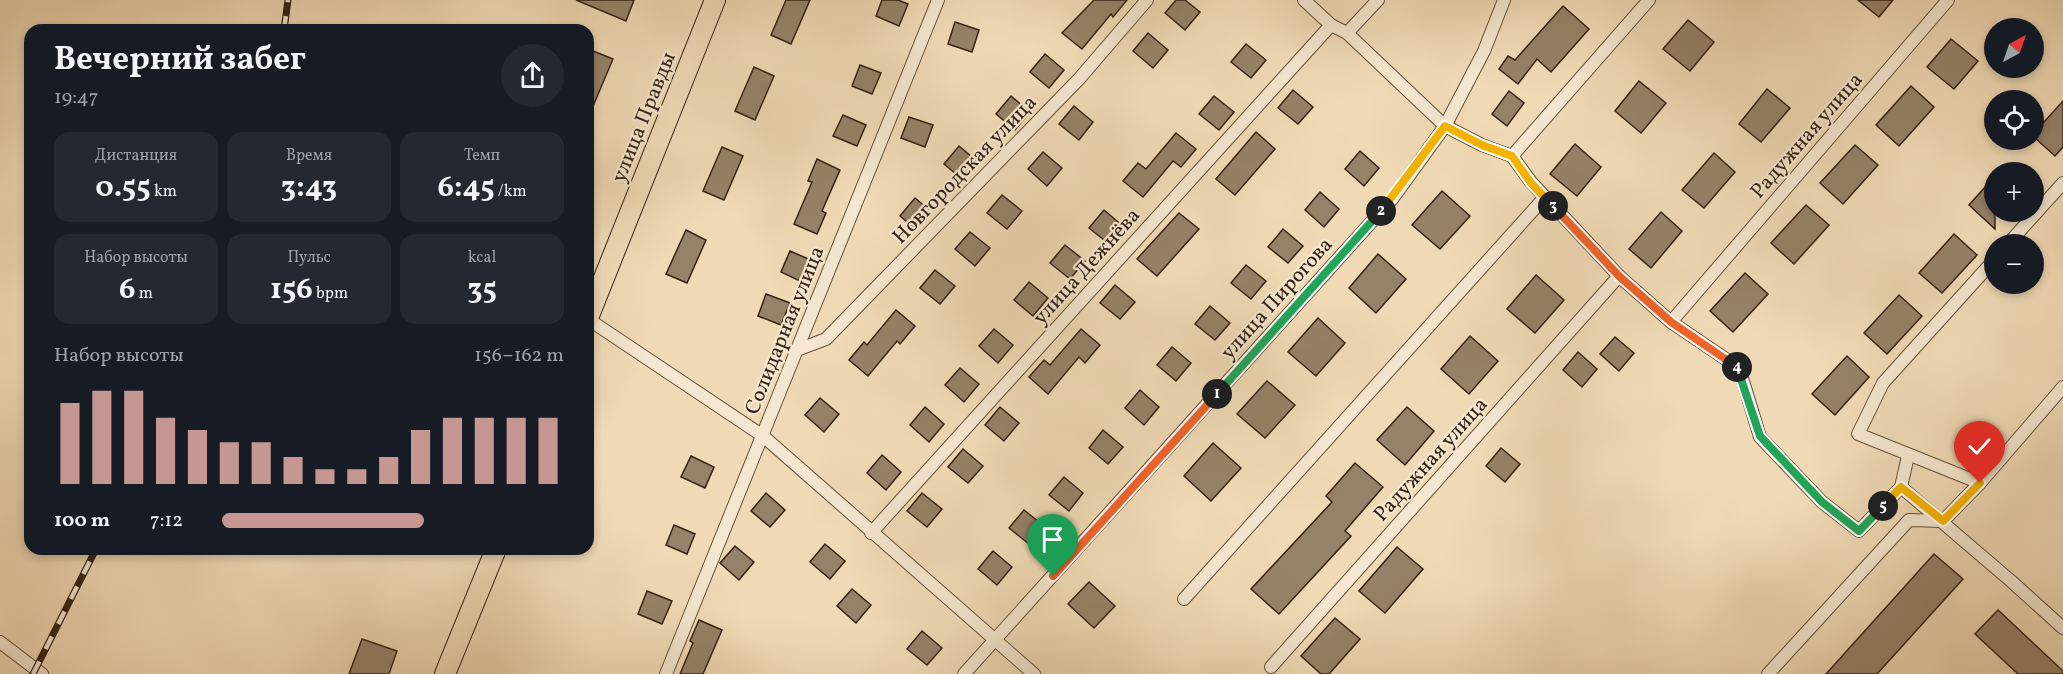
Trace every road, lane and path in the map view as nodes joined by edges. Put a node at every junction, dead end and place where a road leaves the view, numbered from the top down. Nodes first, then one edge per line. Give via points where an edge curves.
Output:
1 (715, 0) edge
2 (938, 0) edge
3 (1147, 0) edge
4 (1304, 0) edge
5 (1378, 0) edge
6 (1504, 0) edge
7 (1649, 0) edge
8 (1948, 0) edge
9 (1331, 25) junction
10 (1347, 33) junction
11 (1445, 126) junction
12 (1512, 156) junction
13 (2063, 183) edge
14 (1545, 197) junction
15 (2017, 234) edge
16 (1984, 271) edge
17 (1619, 276) junction
18 (594, 303) edge
19 (594, 322) edge
20 (1671, 322) junction
21 (797, 350) junction
22 (2063, 387) edge
23 (763, 436) junction
24 (1908, 456) junction
25 (1980, 483) junction
26 (1901, 487) junction
27 (1943, 521) junction
28 (871, 533) junction
29 (493, 555) edge
30 (1184, 599) dead end
31 (2063, 628) edge
32 (996, 639) junction
33 (0, 642) edge
34 (1271, 667) dead end
35 (42, 674) edge
36 (445, 674) edge
37 (666, 674) edge
38 (964, 674) edge
39 (1034, 674) edge
40 (1768, 674) edge

1 - 18 main road, улица Правды
2 - 21 street, Солидарная улица
3 - 21 street, Новгородская улица via 1079,79 826,339
4 - 9 street
5 - 10 street
6 - 11 street, улица Пирогова via 1484,51
7 - 12 street
8 - 20 street, Радужная улица
9 - 10 street
9 - 28 street, улица Дежнёва
10 - 11 street
11 - 12 street
11 - 32 street, улица Пирогова via 1393,198
12 - 14 street
13 - 15 street
14 - 17 street
14 - 30 street
16 - 24 street via 1883,383 1858,434
17 - 20 street
17 - 34 street, Радужная улица
19 - 23 street
20 - 26 street via 1739,368 1760,436 1822,502 1859,531
21 - 23 street, Солидарная улица
22 - 25 street
23 - 28 street
23 - 37 street, Солидарная улица
24 - 25 street
24 - 26 street
25 - 27 street
26 - 27 street
27 - 31 street
27 - 40 street via 1909,520
28 - 32 street
29 - 36 main road
32 - 38 street, улица Пирогова
32 - 39 street
33 - 35 street

